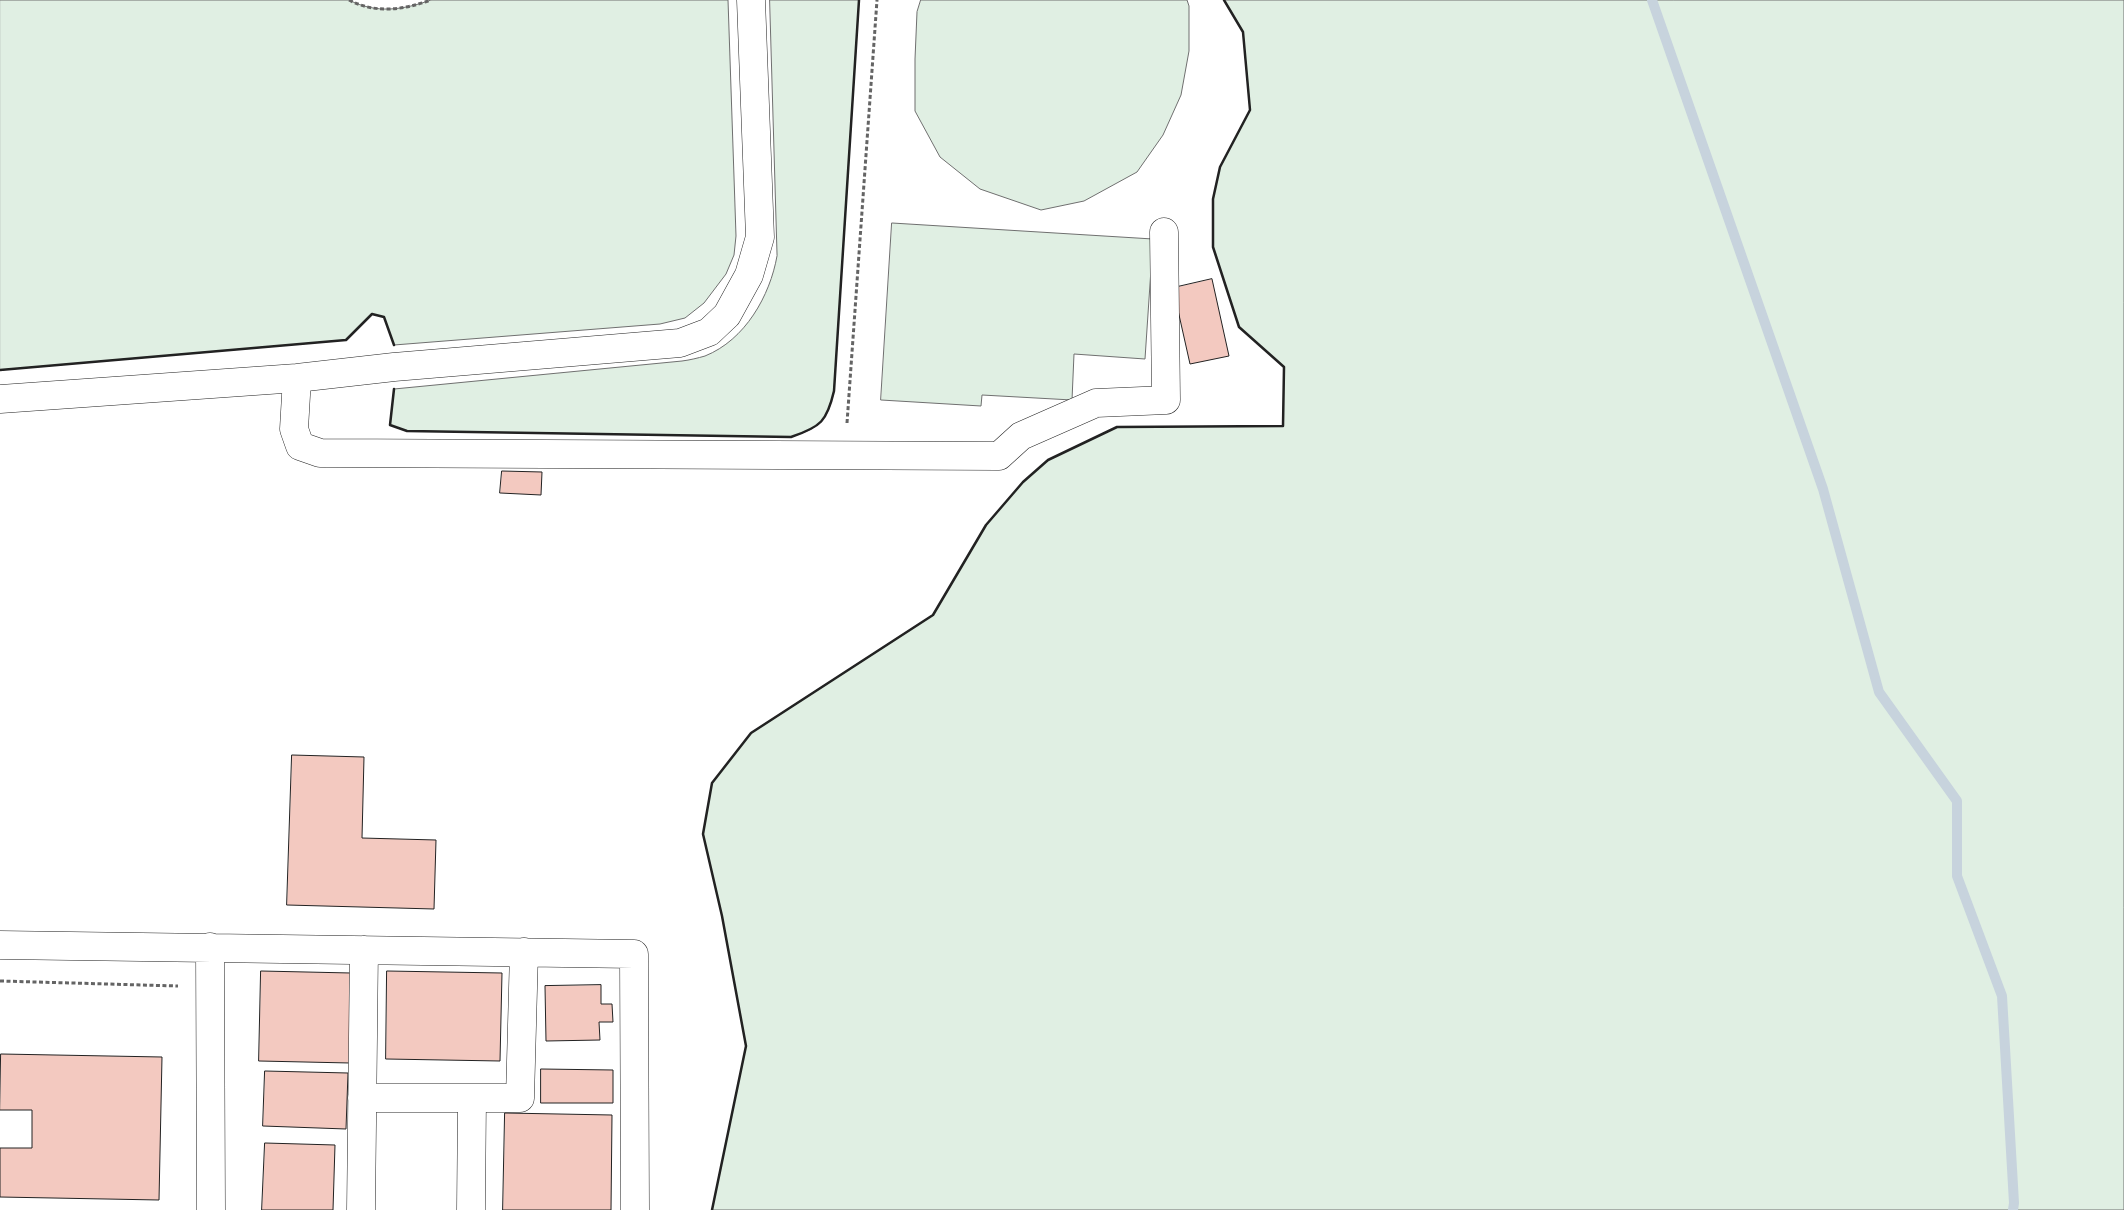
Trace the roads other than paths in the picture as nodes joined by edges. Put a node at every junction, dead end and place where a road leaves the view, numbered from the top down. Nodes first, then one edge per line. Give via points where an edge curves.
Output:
1 (751, 0) edge
2 (1164, 232) dead end
3 (297, 378) junction
4 (0, 400) edge
5 (0, 945) edge
6 (210, 947) junction
7 (364, 950) junction
8 (524, 952) junction
9 (362, 1098) junction
10 (472, 1098) junction
11 (211, 1210) edge
12 (361, 1210) edge
13 (471, 1210) edge
14 (635, 1210) edge

1 - 3 lane via 760,237 749,275 727,315 709,332 680,343
2 - 3 lane via 1166,400 1096,403 1021,436 999,456 320,453 300,446 294,429
3 - 4 lane
5 - 6 lane
6 - 7 lane
6 - 11 lane
7 - 8 lane
7 - 9 lane
8 - 10 lane via 520,1098
8 - 14 lane via 634,954
9 - 10 lane
9 - 12 lane
10 - 13 lane

